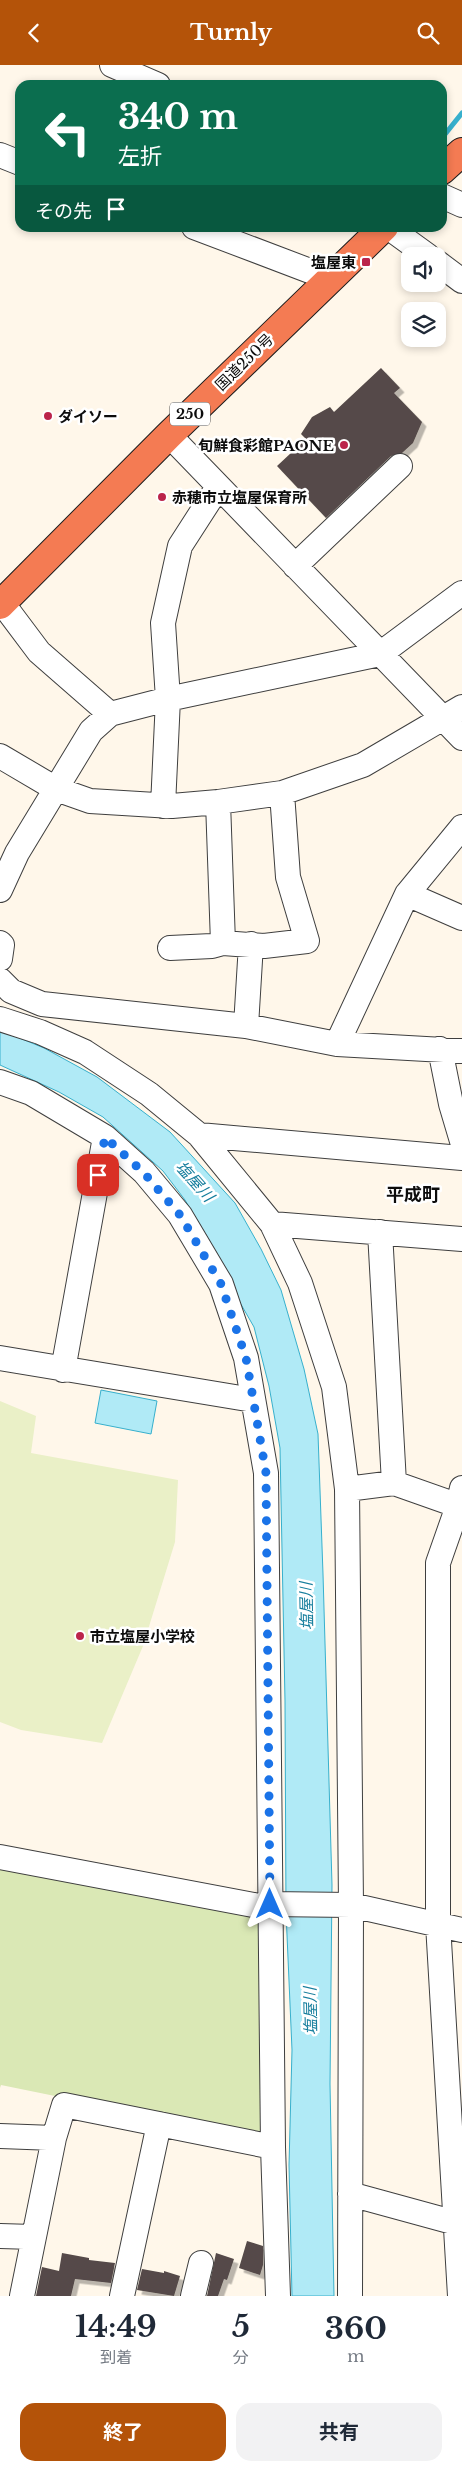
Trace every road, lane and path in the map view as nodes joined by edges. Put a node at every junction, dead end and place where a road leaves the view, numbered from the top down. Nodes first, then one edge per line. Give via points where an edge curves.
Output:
1 (115, 73) edge
2 (140, 80) edge
3 (462, 151) edge
4 (0, 155) edge
5 (15, 161) edge
6 (447, 165) edge
7 (447, 199) edge
8 (462, 205) edge
9 (207, 232) edge
10 (379, 232) edge
11 (395, 232) edge
12 (416, 247) edge
13 (446, 269) edge
14 (331, 279) junction
15 (462, 281) edge
16 (169, 435) junction
17 (400, 465) dead end
18 (218, 487) junction
19 (295, 566) junction
20 (462, 593) edge
21 (1, 603) edge
22 (380, 653) junction
23 (168, 699) junction
24 (452, 713) edge
25 (110, 714) junction
26 (462, 738) edge
27 (0, 756) edge
28 (56, 789) junction
29 (282, 793) junction
30 (218, 802) junction
31 (163, 806) junction
32 (462, 827) edge
33 (0, 890) edge
34 (407, 894) junction
35 (462, 918) edge
36 (0, 943) edge
37 (223, 943) junction
38 (251, 944) junction
39 (170, 948) dead end
40 (0, 959) edge
41 (0, 980) edge
42 (0, 1019) edge
43 (246, 1026) junction
44 (337, 1044) junction
45 (451, 1050) edge
46 (0, 1082) edge
47 (198, 1135) junction
48 (105, 1137) junction
49 (462, 1141) edge
50 (462, 1157) edge
51 (272, 1224) junction
52 (380, 1232) junction
53 (462, 1239) edge
54 (0, 1358) edge
55 (63, 1370) junction
56 (253, 1400) junction
57 (394, 1483) junction
58 (347, 1489) junction
59 (461, 1500) edge
60 (0, 1857) edge
61 (270, 1904) junction
62 (351, 1905) junction
63 (438, 1924) junction
64 (462, 1930) edge
65 (159, 2124) junction
66 (0, 2136) edge
67 (54, 2139) junction
68 (273, 2147) junction
69 (350, 2194) junction
70 (456, 2223) junction
71 (0, 2236) edge
72 (33, 2237) junction
73 (201, 2263) dead end
74 (22, 2296) edge
75 (122, 2296) edge
76 (193, 2296) edge
77 (278, 2296) edge
78 (350, 2296) edge
79 (460, 2296) edge

1 - 2 street
3 - 6 highway
4 - 5 street
7 - 8 street
9 - 14 street
10 - 14 highway, 国道250号 / 250
11 - 12 street
13 - 15 street
14 - 16 highway, 国道250号 / 250
16 - 18 street
16 - 21 highway, 国道250号 / 250
17 - 19 street
18 - 19 street
18 - 23 street via 180,546 163,623
19 - 22 street
20 - 22 street
21 - 25 street via 39,652
22 - 23 street
22 - 24 street
23 - 25 street
23 - 31 street
24 - 26 street
24 - 29 street via 363,765
25 - 28 street via 91,731
27 - 28 street
28 - 31 street via 90,801
28 - 33 street via 17,853
29 - 30 street
29 - 38 street via 288,877 307,941 264,946
30 - 31 street
30 - 37 street
32 - 34 street
34 - 35 street
34 - 44 street
36 - 40 street
37 - 38 street
37 - 39 street
38 - 43 street
41 - 43 street via 11,991 42,1004
42 - 47 street via 40,1031 85,1052 149,1094
43 - 44 street
44 - 45 street
45 - 49 street via 451,1104
46 - 48 street via 31,1093
47 - 50 street
47 - 51 street
48 - 55 street
48 - 56 street via 144,1173 180,1215 221,1284 246,1358
51 - 52 street
51 - 58 street via 300,1283 334,1387
52 - 53 street
52 - 57 street
54 - 55 street
55 - 56 street
56 - 61 street via 266,1473
57 - 58 street
57 - 59 street
58 - 62 street
59 - 63 street via 438,1563
60 - 61 street via 259,1906
61 - 62 street
61 - 68 street
62 - 63 street
62 - 69 street
63 - 64 street
63 - 70 street
65 - 67 street via 64,2105
65 - 68 street
65 - 75 street
66 - 67 street
67 - 72 street
68 - 77 street
69 - 70 street
69 - 78 street
70 - 79 street
71 - 72 street
72 - 74 street
73 - 76 street

